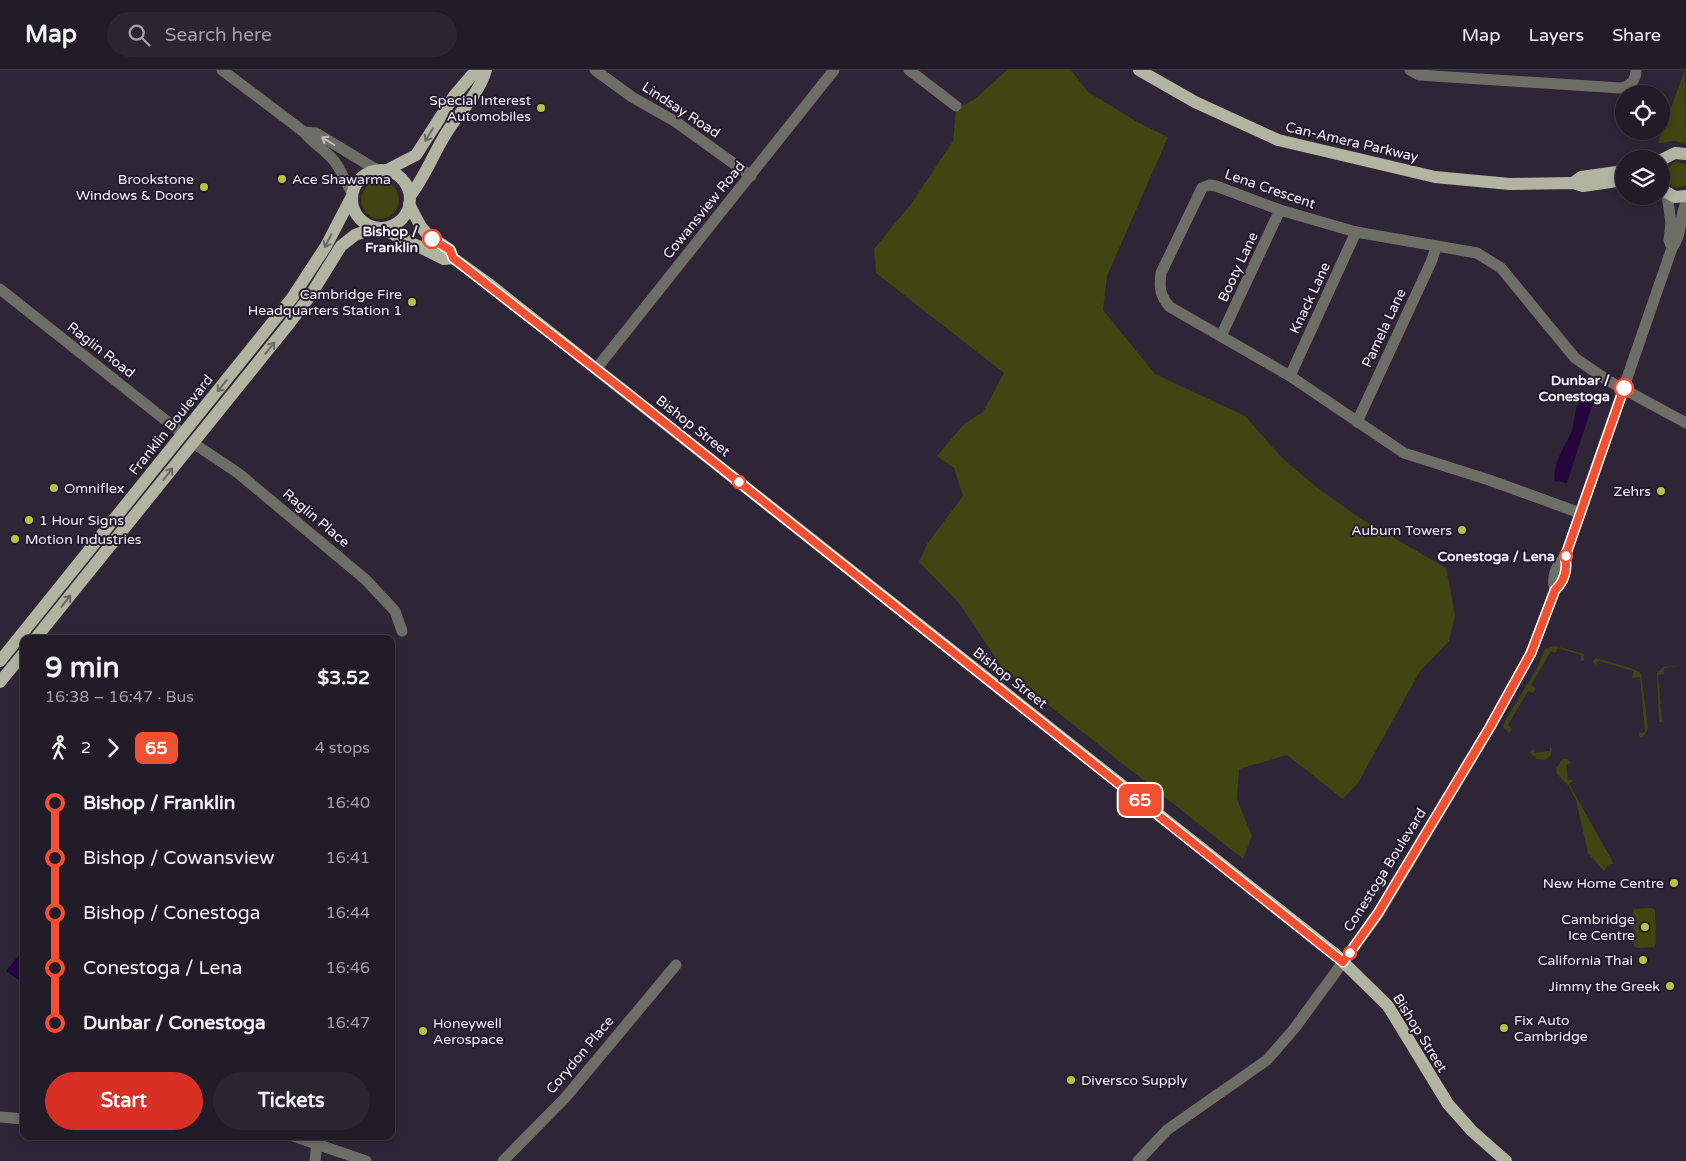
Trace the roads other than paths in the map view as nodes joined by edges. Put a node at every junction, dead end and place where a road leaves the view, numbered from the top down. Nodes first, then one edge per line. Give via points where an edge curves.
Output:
1 (222, 70) edge
2 (480, 70) edge
3 (486, 70) edge
4 (595, 70) edge
5 (834, 70) edge
6 (908, 70) edge
7 (1139, 70) edge
8 (1410, 70) edge
9 (1636, 70) edge
10 (956, 106) dead end
11 (304, 132) junction
12 (1686, 154) edge
13 (1670, 156) edge
14 (382, 170) junction
15 (1615, 172) edge
16 (750, 176) junction
17 (1615, 181) edge
18 (1573, 182) junction
19 (351, 195) junction
20 (1670, 195) edge
21 (1686, 196) edge
22 (410, 200) junction
23 (1686, 203) edge
24 (1668, 205) edge
25 (1280, 210) junction
26 (377, 228) junction
27 (1356, 232) junction
28 (1436, 246) junction
29 (1672, 248) junction
30 (453, 258) junction
31 (0, 289) edge
32 (1221, 336) junction
33 (596, 369) junction
34 (1290, 376) junction
35 (1624, 388) junction
36 (1357, 422) junction
37 (1686, 423) edge
38 (183, 434) junction
39 (193, 443) junction
40 (1580, 513) junction
41 (402, 631) dead end
42 (21, 635) edge
43 (38, 635) edge
44 (20, 636) edge
45 (20, 658) edge
46 (0, 661) edge
47 (0, 682) edge
48 (1343, 962) junction
49 (676, 965) dead end
50 (0, 1117) edge
51 (20, 1119) edge
52 (307, 1140) edge
53 (317, 1143) junction
54 (315, 1161) edge
55 (366, 1161) edge
56 (503, 1161) edge
57 (1138, 1161) edge
58 (1506, 1161) edge

1 - 11 street
2 -> 14 main road via 454,96 416,155
3 - 22 main road via 482,84 447,131
4 - 16 street, Lindsay Road via 632,97 676,122
5 - 16 street, Cowansview Road
6 - 10 street
7 - 18 main road, Can-Amera Parkway via 1196,102 1278,140 1435,177 1510,184
8 - 9 street via 1419,75 1620,88 1634,80
14 -> 11 street via 316,134
11 - 19 street via 311,142 334,160
12 - 13 main road
14 - 19 main road via 361,177
14 - 22 main road via 402,179
15 - 18 main road, Can-Amera Parkway via 1581,176
16 - 33 street, Cowansview Road
17 - 18 main road, Can-Amera Parkway via 1583,186
19 - 26 main road via 357,217
19 -> 38 main road, Franklin Boulevard via 326,246 292,298
20 - 21 main road
22 - 26 main road via 400,222
22 - 30 main road, Bishop Street via 423,230 450,250
23 - 29 street, Conestoga Boulevard via 1677,242
24 - 29 street, Conestoga Boulevard via 1672,223 1669,240
25 - 27 street, Lena Crescent
25 - 32 street, Booty Lane
25 - 32 street, Lena Crescent via 1216,186 1205,186 1161,273 1159,288 1170,307
26 - 30 main road, Bishop Street via 444,259
39 -> 26 main road, Franklin Boulevard via 310,296 342,246 355,235
27 - 28 street, Lena Crescent
27 - 34 street, Knack Lane
28 - 35 street, Lena Crescent via 1477,253 1496,264 1576,358
28 - 36 street, Pamela Lane
29 - 35 street, Conestoga Boulevard
30 - 33 main road, Bishop Street
31 - 38 street, Raglin Road
32 - 34 street, Lena Crescent
33 - 48 main road, Bishop Street
34 - 36 street, Lena Crescent
35 - 37 street, Lena Crescent
35 - 40 street, Conestoga Boulevard
36 - 40 street, Lena Crescent via 1404,453
38 - 42 main road, Franklin Boulevard
39 - 41 street, Raglin Place via 238,473 365,579 395,611
43 -> 39 main road, Franklin Boulevard
40 - 48 street, Conestoga Boulevard via 1565,557 1567,565 1561,585 1555,590 1531,653 1383,906
44 - 46 main road, Franklin Boulevard
45 - 47 main road
48 - 57 street, Conestoga Boulevard via 1267,1060 1167,1130
48 - 58 main road, Bishop Street via 1388,1006 1448,1104
49 - 56 street, Corydon Place via 564,1098
50 - 51 street
52 - 53 street
53 - 54 street
53 - 55 street

